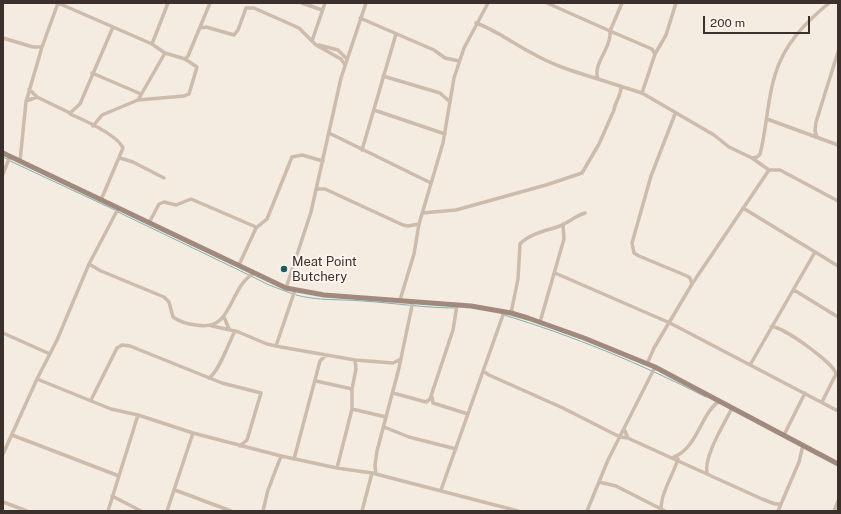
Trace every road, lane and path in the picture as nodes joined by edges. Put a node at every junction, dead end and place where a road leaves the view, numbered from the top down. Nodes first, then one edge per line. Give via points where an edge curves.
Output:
1 (58, 3) edge
2 (168, 3) edge
3 (210, 3) edge
4 (247, 3) edge
5 (302, 3) edge
6 (325, 3) edge
7 (366, 3) edge
8 (488, 3) edge
9 (547, 3) edge
10 (622, 3) edge
11 (676, 3) edge
12 (829, 3) edge
13 (66, 8) junction
14 (246, 8) junction
15 (322, 10) junction
16 (55, 11) junction
17 (360, 18) junction
18 (476, 23) junction
19 (113, 27) junction
20 (200, 28) junction
21 (610, 32) junction
22 (396, 34) junction
23 (3, 38) edge
24 (312, 41) junction
25 (152, 44) junction
26 (316, 45) junction
27 (33, 47) junction
28 (42, 47) junction
29 (838, 52) edge
30 (165, 53) junction
31 (655, 54) junction
32 (39, 56) junction
33 (184, 59) junction
34 (347, 59) junction
35 (459, 61) junction
36 (345, 65) junction
37 (92, 73) junction
38 (384, 76) junction
39 (598, 79) junction
40 (621, 87) junction
41 (29, 89) junction
42 (628, 89) junction
43 (621, 93) junction
44 (141, 94) junction
45 (642, 94) junction
46 (37, 97) junction
47 (138, 100) junction
48 (449, 101) junction
49 (26, 102) junction
50 (374, 110) junction
51 (70, 113) junction
52 (676, 114) junction
53 (767, 118) junction
54 (93, 126) junction
55 (329, 133) junction
56 (445, 134) junction
57 (817, 137) junction
58 (838, 145) edge
59 (362, 150) junction
60 (3, 153) edge
61 (10, 156) junction
62 (120, 158) junction
63 (752, 158) junction
64 (20, 161) junction
65 (323, 161) junction
66 (769, 170) junction
67 (3, 174) edge
68 (164, 178) dead end
69 (431, 183) junction
70 (317, 189) junction
71 (101, 200) junction
72 (838, 201) edge
73 (118, 208) junction
74 (743, 208) junction
75 (422, 213) junction
76 (585, 213) dead end
77 (149, 223) junction
78 (419, 224) junction
79 (563, 224) junction
80 (256, 227) dead end
81 (815, 252) junction
82 (90, 264) junction
83 (240, 265) junction
84 (838, 266) edge
85 (254, 273) junction
86 (555, 273) junction
87 (692, 284) junction
88 (286, 288) junction
89 (295, 290) junction
90 (794, 290) junction
91 (400, 300) junction
92 (413, 301) junction
93 (457, 305) junction
94 (504, 312) junction
95 (511, 313) junction
96 (224, 316) junction
97 (838, 317) edge
98 (540, 322) junction
99 (670, 323) junction
100 (212, 326) junction
101 (771, 328) junction
102 (229, 329) junction
103 (234, 331) junction
104 (3, 333) edge
105 (276, 346) junction
106 (50, 354) junction
107 (325, 356) junction
108 (401, 359) junction
109 (355, 360) junction
110 (393, 363) junction
111 (647, 364) junction
112 (750, 365) junction
113 (655, 367) junction
114 (399, 368) junction
115 (483, 371) junction
116 (837, 371) edge
117 (209, 378) junction
118 (37, 379) junction
119 (316, 381) junction
120 (352, 389) junction
121 (393, 393) junction
122 (805, 394) junction
123 (432, 396) junction
124 (91, 400) junction
125 (719, 401) junction
126 (428, 402) junction
127 (822, 402) junction
128 (433, 403) junction
129 (733, 408) junction
130 (352, 409) junction
131 (838, 411) edge
132 (468, 414) junction
133 (138, 415) junction
134 (386, 417) junction
135 (384, 427) junction
136 (624, 429) junction
137 (194, 434) junction
138 (12, 435) junction
139 (784, 436) junction
140 (620, 437) junction
141 (628, 438) junction
142 (803, 445) junction
143 (240, 446) junction
144 (456, 449) junction
145 (3, 454) edge
146 (280, 456) junction
147 (675, 458) junction
148 (294, 459) junction
149 (707, 462) junction
150 (838, 464) edge
151 (337, 468) junction
152 (697, 468) junction
153 (374, 473) junction
154 (707, 473) junction
155 (119, 476) junction
156 (599, 482) junction
157 (175, 490) junction
158 (441, 490) junction
159 (112, 496) junction
160 (838, 501) edge
161 (3, 502) edge
162 (781, 504) junction
163 (500, 506) junction
164 (663, 510) edge
165 (27, 511) edge
166 (108, 511) edge
167 (142, 511) edge
168 (167, 511) edge
169 (231, 511) edge
170 (263, 511) edge
171 (362, 511) edge
172 (498, 511) edge
173 (518, 511) edge
174 (587, 511) edge
175 (778, 511) edge
176 (834, 511) edge

1 - 13 street
1 - 16 street
2 - 25 street
3 - 20 street
4 - 14 street
5 - 15 street
6 - 15 street
7 - 17 street
8 - 18 street
9 - 21 street
10 - 21 street
11 - 31 street via 666,35
12 - 53 street via 805,23 784,54 775,76
13 - 16 street
13 - 19 street via 75,9
14 - 20 street via 234,35 206,27
14 - 24 street via 254,8 295,26
15 - 24 street
16 - 28 street
17 - 22 street
17 - 34 street
18 - 35 street
18 - 39 street via 492,29 556,66
19 - 25 street
19 - 37 street
20 - 33 street via 188,56
21 - 31 street via 652,49
21 - 39 street via 610,41 596,70
22 - 35 street via 434,50 445,58
22 - 38 street
23 - 27 street
24 - 26 street
25 - 30 street
26 - 34 street via 338,50
26 - 36 street via 338,57
27 - 28 street
27 - 32 street
28 - 32 street
29 - 57 street via 816,122 814,131
30 - 33 street
30 - 44 street
31 - 45 street
32 - 41 street
33 - 47 street via 198,69 189,94
34 - 36 street
35 - 48 street
36 - 55 street
37 - 44 street
37 - 51 street via 80,104
38 - 48 street via 440,93
38 - 50 street
39 - 40 street
40 - 42 street
40 - 43 street
41 - 46 street
41 - 49 street
42 - 43 street
42 - 45 street
43 - 75 street via 599,144 582,172 546,185 456,210
44 - 47 street
45 - 52 street
46 - 49 street
46 - 51 street
47 - 54 street via 102,115
48 - 56 street
49 - 64 street
50 - 56 street
50 - 59 street
51 - 54 street
52 - 63 street via 714,135 729,147
52 - 87 street via 651,176 632,248 639,256 687,276
53 - 57 street
53 - 63 street via 760,154
54 - 62 street via 122,145 123,152
55 - 59 street
55 - 65 street
56 - 69 street
57 - 58 street
59 - 69 street
60 - 61 main road
61 - 64 main road
61 - 67 street
62 - 68 street
62 - 71 street
63 - 66 street
64 - 71 main road
65 - 70 street
65 - 83 street via 302,155 292,157 267,219 256,228
66 - 72 street via 780,170
66 - 74 street
69 - 75 street
70 - 78 street via 325,189 402,225
70 - 88 street
71 - 73 main road
73 - 77 main road
73 - 82 street
74 - 81 street
74 - 87 street
75 - 78 street
76 - 79 street
77 - 80 street via 159,204 164,202 176,205 191,199
77 - 83 main road
78 - 91 street via 414,254
79 - 86 street via 564,239
79 - 95 street via 541,232 520,244 518,279
81 - 84 street
81 - 90 street
82 - 100 street via 164,297 169,302 173,317 178,321
82 - 106 street
83 - 85 main road
85 - 88 main road
85 - 96 street via 238,288
86 - 98 street
86 - 99 street
87 - 99 street
88 - 89 main road
89 - 91 main road via 324,295
89 - 105 street
90 - 97 street
90 - 101 street
91 - 92 main road
92 - 93 main road
92 - 108 street
93 - 94 main road
93 - 123 street via 453,330
94 - 95 main road
94 - 115 street
95 - 98 main road
96 - 100 street
96 - 102 street
98 - 111 main road
99 - 111 street
99 - 112 street
100 - 102 street
101 - 112 street
101 - 116 street via 777,327 789,334
102 - 103 street
103 - 105 street
103 - 117 street via 214,374
104 - 106 street
105 - 107 street
106 - 118 street
107 - 109 street
107 - 119 street via 320,361
108 - 110 street
108 - 114 street
109 - 110 street
109 - 120 street
110 - 114 street
111 - 113 main road
112 - 122 street
113 - 125 main road
113 - 136 street
114 - 121 street
115 - 132 street
115 - 140 street
116 - 127 street
117 - 124 street via 122,345 117,348 109,362
117 - 143 street via 261,393 247,440
118 - 124 street
118 - 138 street
119 - 120 street
119 - 148 street
120 - 130 street
121 - 126 street
121 - 134 street
122 - 127 street
122 - 139 street
123 - 126 street
123 - 128 street
124 - 133 street via 111,409
125 - 129 main road
125 - 147 street via 692,440
126 - 128 street
127 - 131 street
128 - 132 street
129 - 139 main road
129 - 149 street
130 - 134 street
130 - 151 street
132 - 144 street
133 - 137 street
133 - 155 street
134 - 135 street
135 - 144 street via 409,437
135 - 153 street
136 - 140 street
136 - 141 street
137 - 143 street
137 - 157 street
138 - 145 street
138 - 155 street
139 - 142 main road
140 - 141 street
140 - 156 street
141 - 147 street
142 - 150 main road
142 - 162 street via 800,462
143 - 146 street
144 - 158 street
146 - 148 street
146 - 170 street
147 - 152 street
147 - 164 street via 674,473 662,500
148 - 151 street
149 - 152 street
149 - 154 street
151 - 153 street
152 - 154 street
153 - 158 street
153 - 171 street
154 - 162 street via 762,499
155 - 159 street
156 - 164 street via 616,486
156 - 174 street
157 - 168 street
157 - 169 street
158 - 163 street
159 - 166 street
159 - 167 street
160 - 176 street
161 - 165 street
162 - 175 street
163 - 172 street
163 - 173 street

